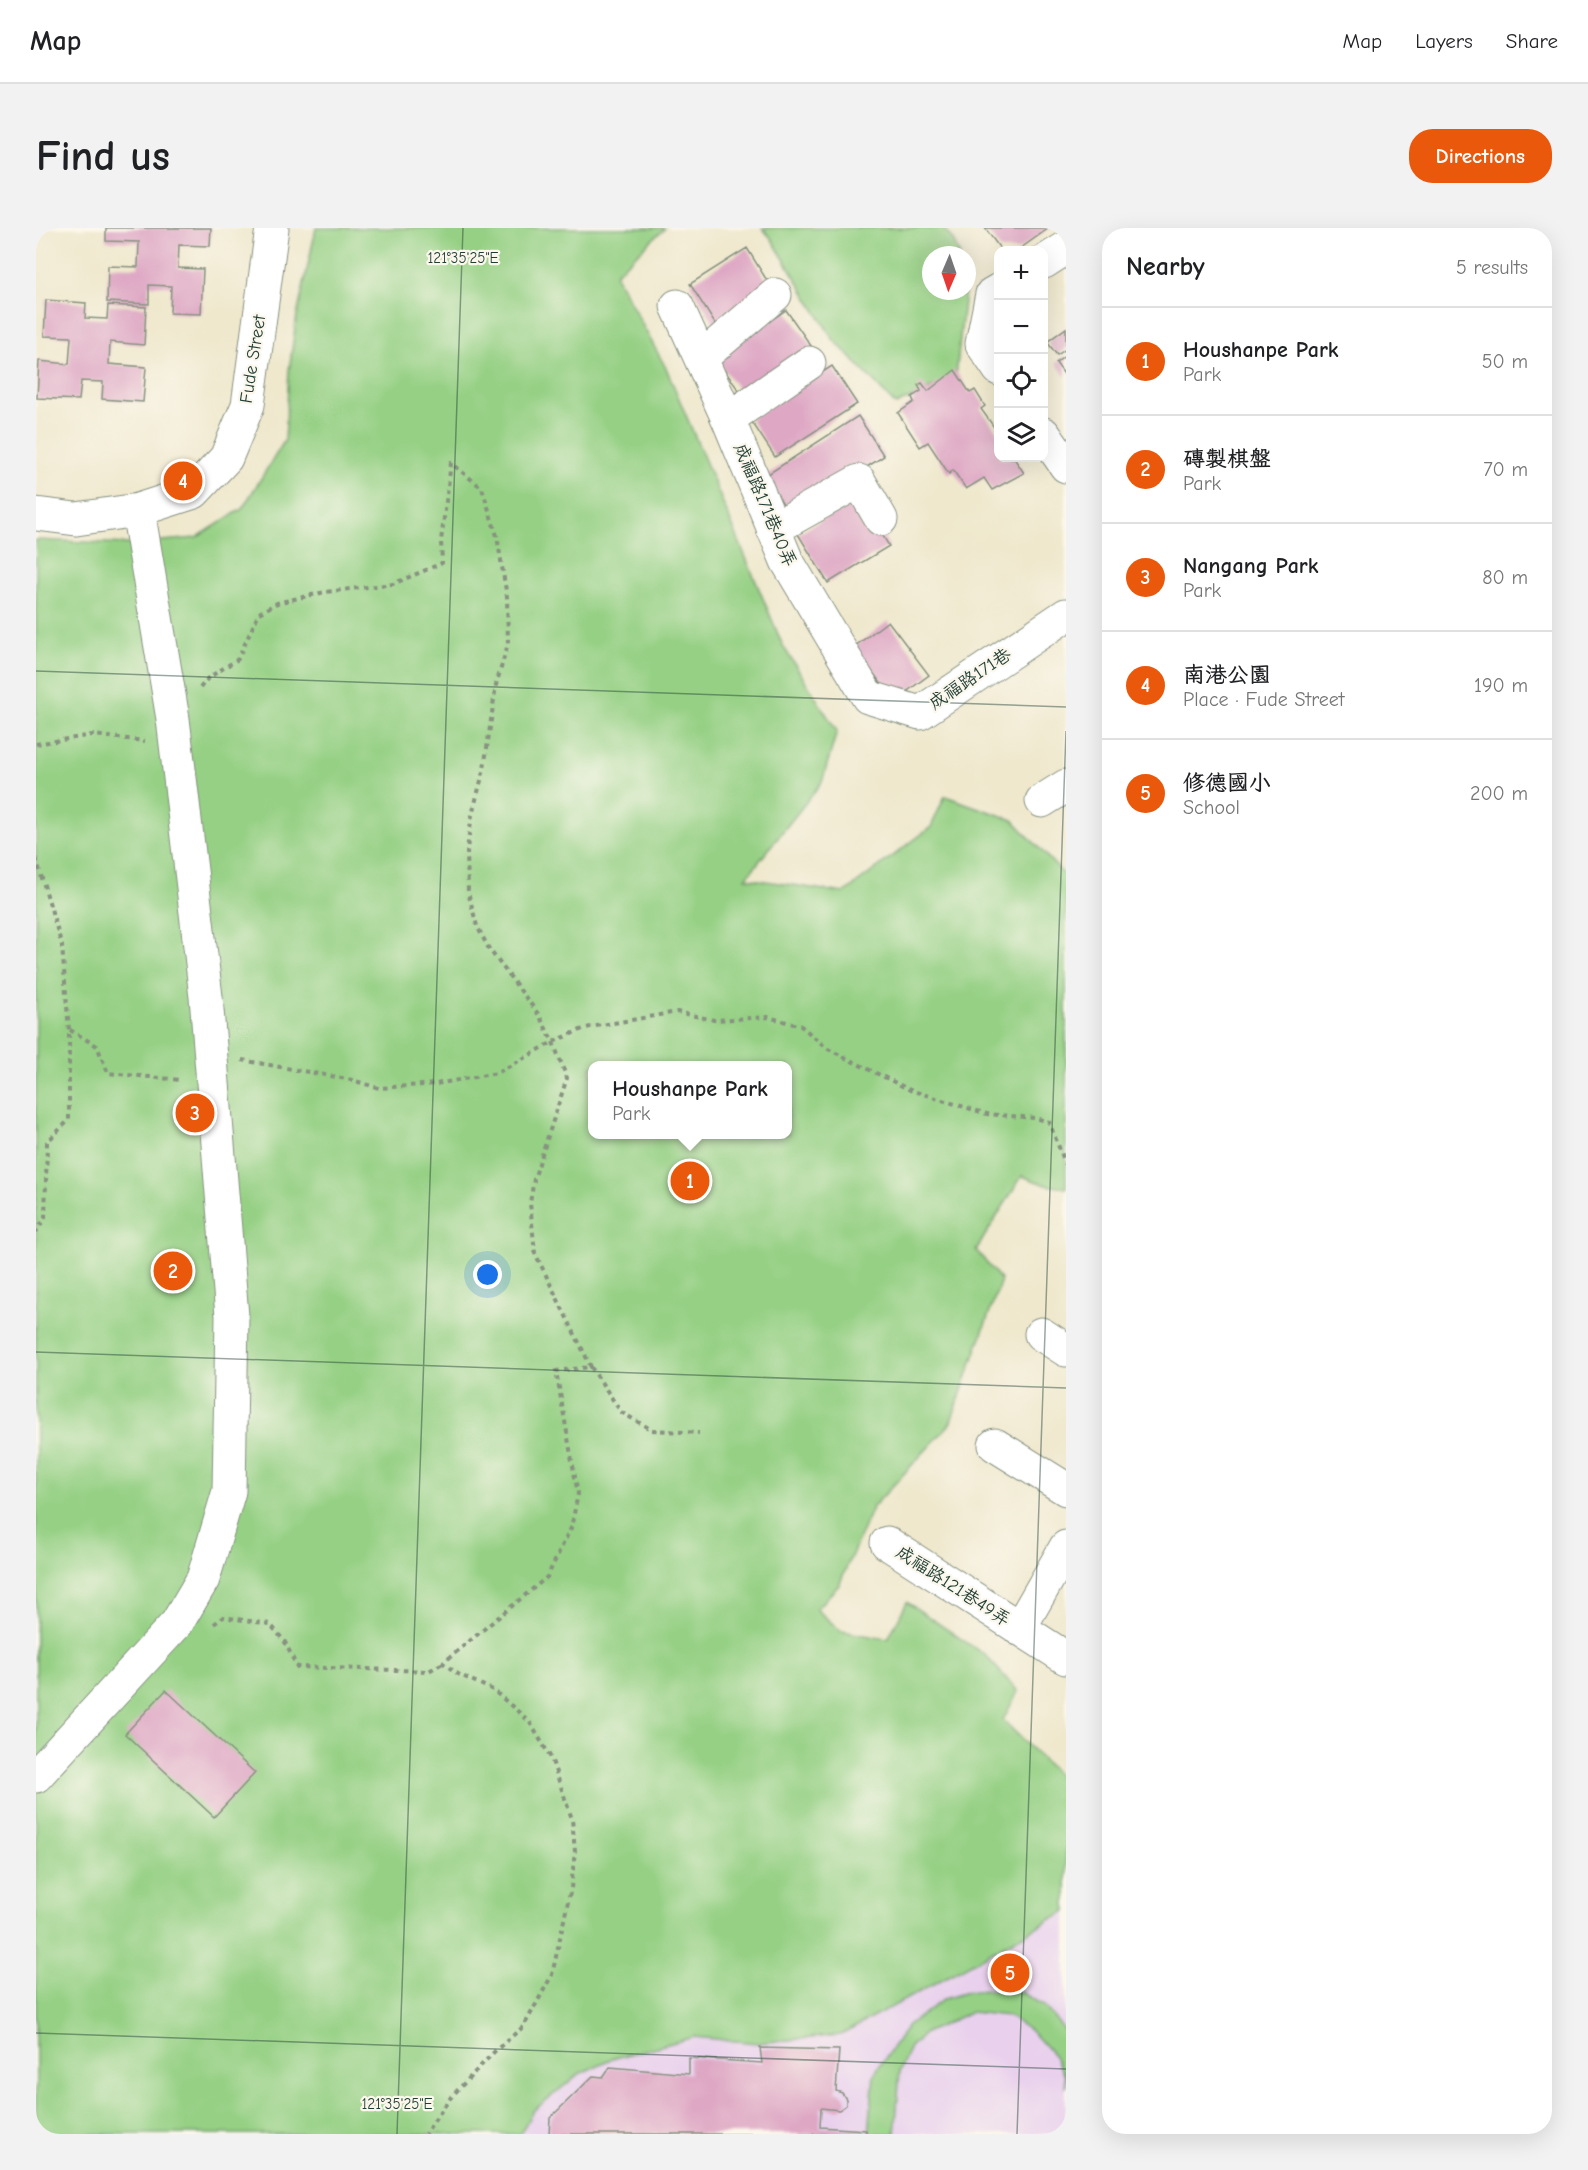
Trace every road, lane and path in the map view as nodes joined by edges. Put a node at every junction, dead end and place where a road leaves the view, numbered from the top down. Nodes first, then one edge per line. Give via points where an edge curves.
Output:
1 (272, 228) edge
2 (1066, 248) edge
3 (1048, 259) edge
4 (775, 295) dead end
5 (994, 296) edge
6 (677, 306) dead end
7 (701, 358) junction
8 (994, 362) edge
9 (809, 363) dead end
10 (728, 419) junction
11 (1048, 440) edge
12 (1066, 466) edge
13 (138, 510) junction
14 (36, 514) edge
15 (881, 519) dead end
16 (773, 529) junction
17 (1066, 615) edge
18 (868, 697) joint
19 (171, 710) junction
20 (36, 744) edge
21 (176, 744) junction
22 (36, 858) edge
23 (208, 1024) junction
24 (69, 1029) junction
25 (553, 1041) junction
26 (213, 1082) junction
27 (1066, 1165) edge
28 (36, 1232) edge
29 (591, 1367) junction
30 (699, 1433) dead end
31 (996, 1445) dead end
32 (1066, 1489) edge
33 (887, 1543) dead end
34 (1066, 1547) edge
35 (1019, 1629) junction
36 (207, 1630) dead end
37 (1066, 1658) edge
38 (443, 1664) junction
39 (36, 1776) edge
40 (425, 2134) edge

1 - 13 street, Fude Street via 248,405 226,458 194,492
2 - 3 street
4 - 7 street
5 - 8 street via 982,344
6 - 7 street, 成福路171巷40弄
7 - 10 street, 成福路171巷40弄
9 - 10 street
10 - 16 street, 成福路171巷40弄
11 - 12 street
13 - 14 street, Fude Street via 75,519
13 - 19 street
15 - 16 street via 859,481
16 - 18 street, 成福路171巷40弄 via 787,561
17 - 18 street, 成福路171巷 via 920,713
19 - 21 street
19 - 25 path via 181,710 208,678 238,658 259,613 277,603 325,592 393,584 442,563 451,463 482,488 497,536 507,597 508,644 496,685 484,769 472,815 467,849 468,892 477,926 489,949 539,1015
20 - 21 path via 93,735
21 - 23 street
22 - 24 path via 62,946
23 - 25 path via 233,1058 379,1088 436,1084 497,1073
23 - 26 street
24 - 26 path via 97,1046 108,1072
24 - 28 path via 69,1120 48,1142 45,1218
25 - 27 path via 585,1028 677,1012 714,1020 768,1017 801,1026 828,1049 910,1090 987,1114 1049,1122
25 - 29 path via 567,1078 534,1179 530,1203 535,1253
26 - 39 street via 232,1317 229,1491 203,1579 177,1623
29 - 30 path via 621,1412 652,1430
29 - 38 path via 556,1371 578,1494 571,1528 547,1577
31 - 32 street
33 - 35 street, 成福路121巷49弄
34 - 35 street
35 - 37 street, 成福路121巷49弄
36 - 38 path via 223,1617 270,1624 285,1642 297,1667 429,1671
38 - 40 path via 493,1690 529,1721 554,1768 572,1819 574,1851 572,1888 552,1975 524,2026 451,2097

